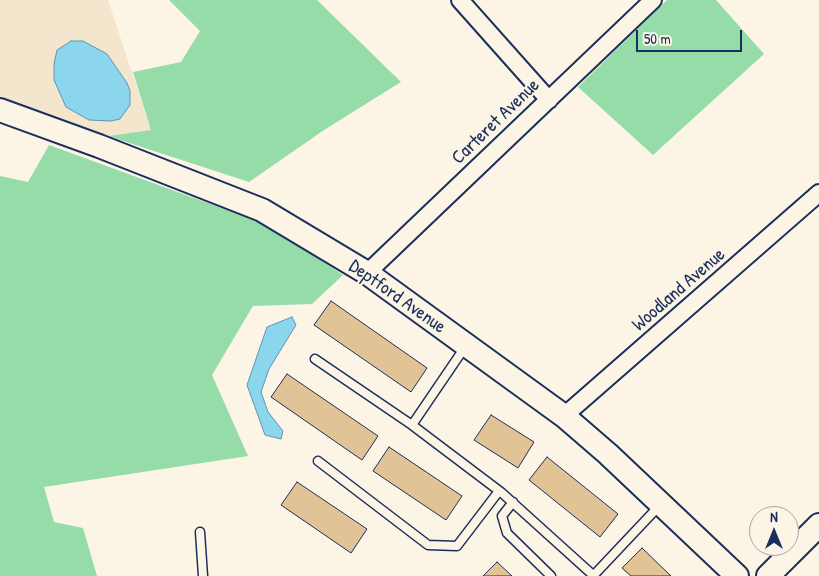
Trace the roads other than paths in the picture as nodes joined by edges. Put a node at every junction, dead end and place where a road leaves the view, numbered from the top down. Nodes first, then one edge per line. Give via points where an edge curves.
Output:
1 (460, 0) edge
2 (653, 0) edge
3 (549, 100) junction
4 (0, 110) edge
5 (819, 193) edge
6 (367, 273) junction
7 (466, 345) junction
8 (316, 359) dead end
9 (564, 416) junction
10 (412, 425) junction
11 (318, 461) dead end
12 (499, 491) junction
13 (513, 502) junction
14 (661, 504) junction
15 (819, 525) edge
16 (200, 532) dead end
17 (202, 576) edge
18 (550, 576) edge
19 (594, 576) edge
20 (737, 576) edge
21 (768, 576) edge

1 - 3 street
2 - 3 street, Carteret Avenue
3 - 6 street, Carteret Avenue
4 - 6 street, Deptford Avenue via 262,210
5 - 9 street, Woodland Avenue
6 - 7 street, Deptford Avenue
7 - 9 street, Deptford Avenue
7 - 10 lane
8 - 10 lane
9 - 14 street, Deptford Avenue
10 - 12 lane
11 - 12 lane via 428,545 458,546
12 - 13 lane
13 - 18 lane via 502,516 507,533
13 - 19 lane
14 - 19 lane
14 - 20 street, Deptford Avenue
15 - 21 street
16 - 17 lane

